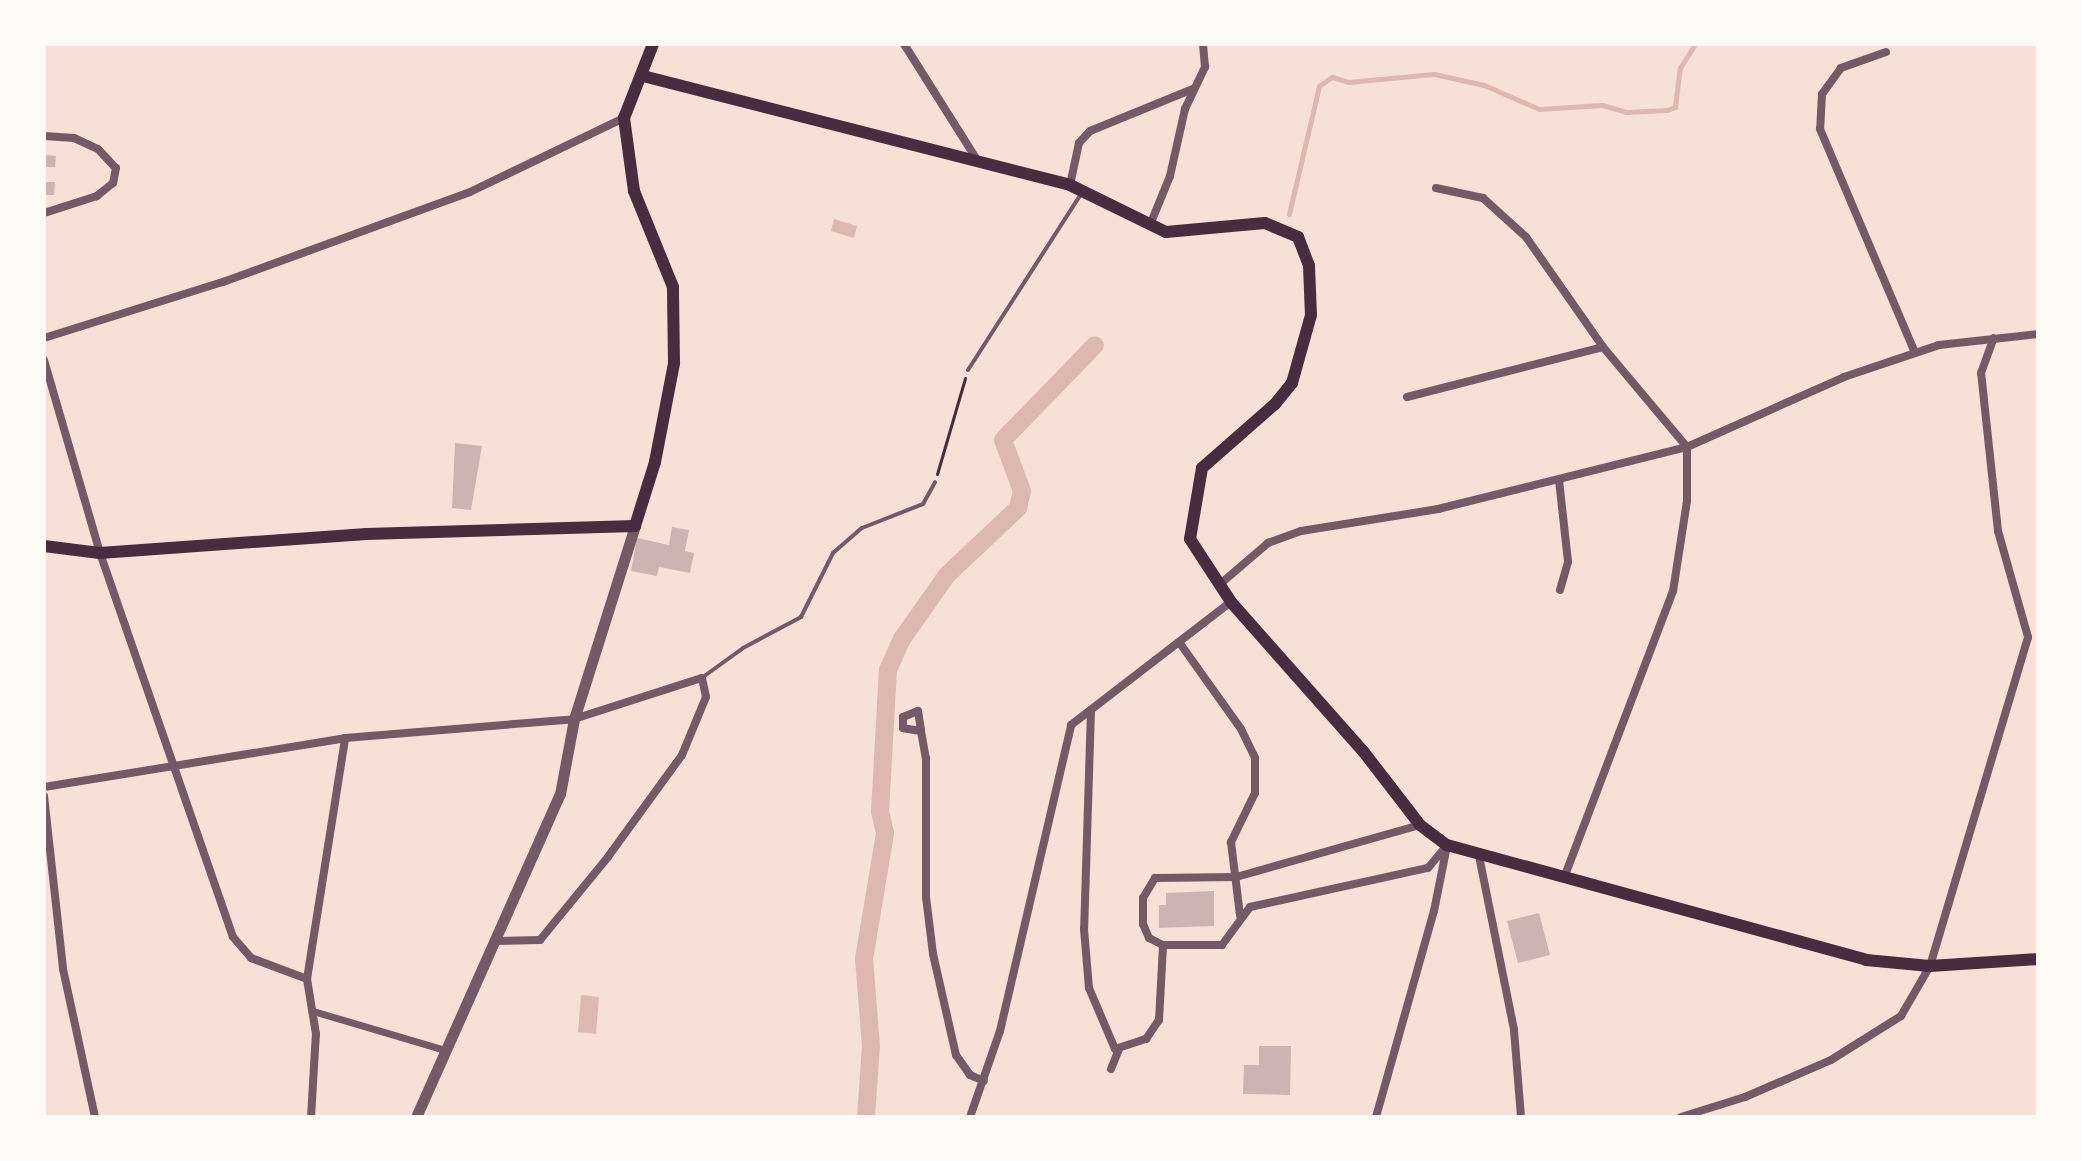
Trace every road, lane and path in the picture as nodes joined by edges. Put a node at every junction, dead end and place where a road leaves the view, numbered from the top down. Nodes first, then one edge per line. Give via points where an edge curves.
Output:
1 (653, 44) edge
2 (904, 44) edge
3 (1203, 44) edge
4 (1886, 52) dead end
5 (643, 76) junction
6 (1193, 89) junction
7 (624, 118) junction
8 (44, 136) edge
9 (977, 160) junction
10 (1076, 188) junction
11 (1436, 188) dead end
12 (44, 213) edge
13 (1150, 225) junction
14 (2038, 334) edge
15 (44, 338) edge
16 (1994, 338) junction
17 (1603, 347) junction
18 (1915, 353) junction
19 (44, 360) edge
20 (968, 370) joint
21 (1407, 397) dead end
22 (1687, 447) junction
23 (1559, 480) junction
24 (935, 482) joint
25 (635, 526) junction
26 (44, 546) edge
27 (100, 553) junction
28 (1219, 585) junction
29 (1560, 590) dead end
30 (1231, 602) junction
31 (1179, 642) junction
32 (702, 678) junction
33 (1091, 710) junction
34 (574, 719) junction
35 (921, 731) dead end
36 (345, 738) junction
37 (173, 764) junction
38 (44, 787) edge
39 (44, 796) edge
40 (1420, 825) junction
41 (1447, 845) junction
42 (1479, 856) junction
43 (1236, 877) junction
44 (1564, 878) junction
45 (1240, 915) junction
46 (494, 941) junction
47 (1163, 945) junction
48 (2038, 959) edge
49 (1930, 966) junction
50 (307, 979) junction
51 (313, 1011) junction
52 (1119, 1049) junction
53 (445, 1050) junction
54 (1111, 1069) dead end
55 (984, 1081) junction
56 (95, 1117) edge
57 (311, 1117) edge
58 (416, 1117) edge
59 (970, 1117) edge
60 (1376, 1117) edge
61 (1521, 1117) edge
62 (1681, 1117) edge

1 - 5 main road
2 - 9 street
3 - 6 street via 1205,67
4 - 18 street via 1841,68 1822,94 1820,129
5 - 7 main road
5 - 9 main road
6 - 10 street via 1090,131 1079,143
6 - 13 street
7 - 15 street via 470,192 223,282
7 - 25 main road via 630,176 675,304 674,363 655,462
8 - 12 street via 74,138 98,149 116,168 113,183 97,196
9 - 10 main road
10 - 13 main road
10 - 20 lane
11 - 17 street via 1483,198 1526,237
13 - 28 main road via 1182,234 1249,223 1282,226 1298,237 1309,266 1311,315 1292,383 1275,404 1212,454 1196,486 1190,539
14 - 16 street
16 - 18 street
16 - 49 street via 1981,373 1998,531 2028,637
17 - 21 street
17 - 22 street
18 - 22 street via 1844,377
19 - 27 street
20 - 24 path
22 - 23 street
22 - 44 street via 1687,501 1673,591
23 - 28 street via 1438,509 1301,531 1268,543
23 - 29 street via 1568,562
24 - 32 lane via 923,504 862,528 833,553 801,617 743,648
25 - 27 main road via 366,534
25 - 34 street
26 - 27 main road
27 - 37 street
28 - 30 main road
30 - 31 street
30 - 40 main road via 1363,751
31 - 33 street
31 - 43 street via 1241,729 1255,758 1255,793 1231,842
32 - 34 street
32 - 46 street via 706,697 682,755 608,857 540,940
33 - 52 street via 1084,929 1089,988 1105,1036
33 - 55 street via 1071,725
34 - 36 street
34 - 46 street via 560,794
35 - 55 street via 933,954 956,1055 970,1075
36 - 37 street
36 - 50 street
37 - 38 street
37 - 50 street via 233,937 251,958
39 - 56 street via 63,969
40 - 41 main road
40 - 43 street
41 - 42 main road
41 - 45 street via 1428,868 1250,907
41 - 60 street via 1434,911
42 - 44 main road
42 - 61 street via 1514,1030
43 - 45 street
43 - 47 street via 1155,878 1143,898 1143,924 1149,938
44 - 49 main road via 1828,952
45 - 47 street via 1232,938 1222,945
46 - 53 street
47 - 52 street via 1159,1020 1146,1039
48 - 49 main road
49 - 62 street via 1901,1016 1831,1060 1745,1097
50 - 51 street
51 - 53 street
51 - 57 street
52 - 54 street
53 - 58 street
55 - 59 street

